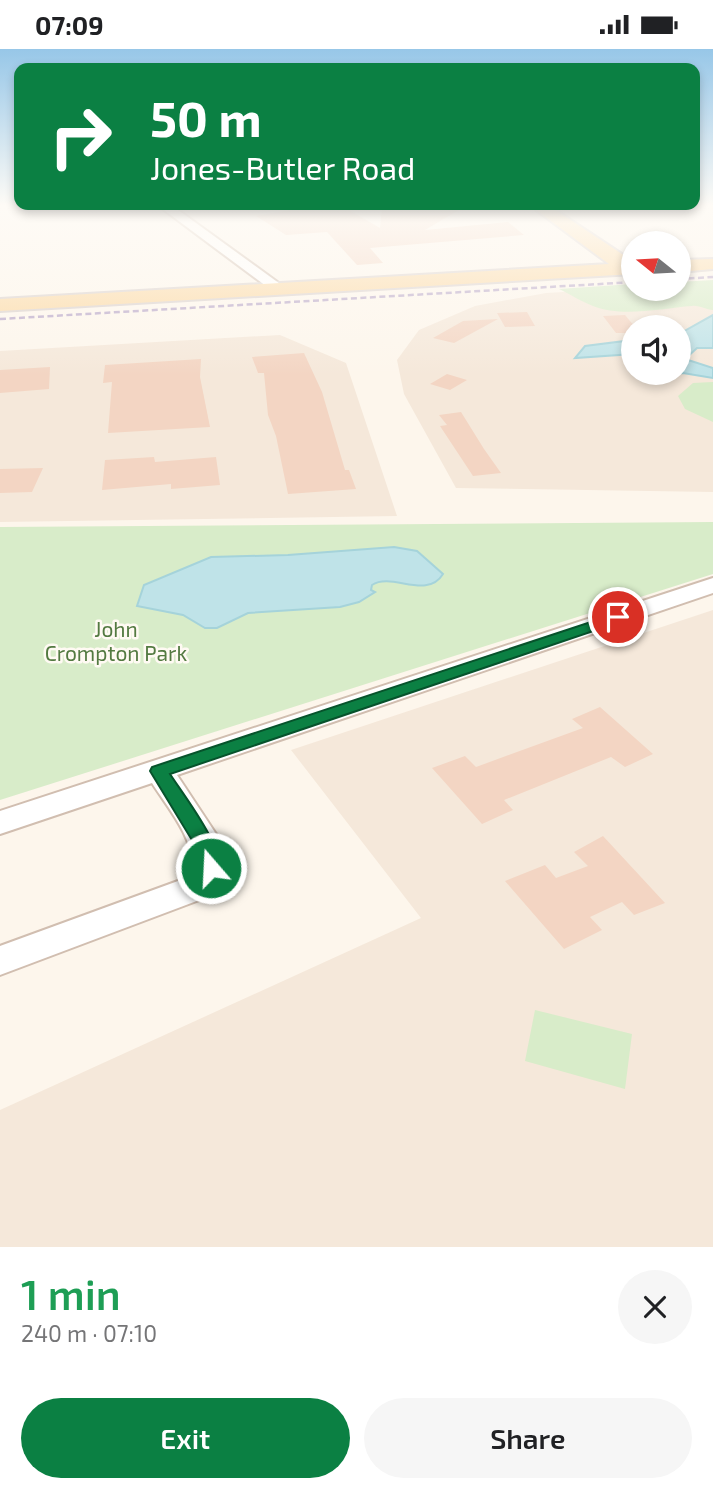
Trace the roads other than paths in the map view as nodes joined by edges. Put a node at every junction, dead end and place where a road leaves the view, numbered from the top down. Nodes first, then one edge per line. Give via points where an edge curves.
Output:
1 (243, 263) edge
2 (713, 264) edge
3 (691, 265) edge
4 (621, 270) edge
5 (279, 289) junction
6 (0, 305) edge
7 (713, 585) edge
8 (159, 771) junction
9 (0, 823) edge
10 (0, 961) edge

1 - 5 street
2 - 3 main road
4 - 5 main road
5 - 6 main road
7 - 8 street
8 - 9 street
8 - 10 street via 208,849 211,868 204,880 190,890

